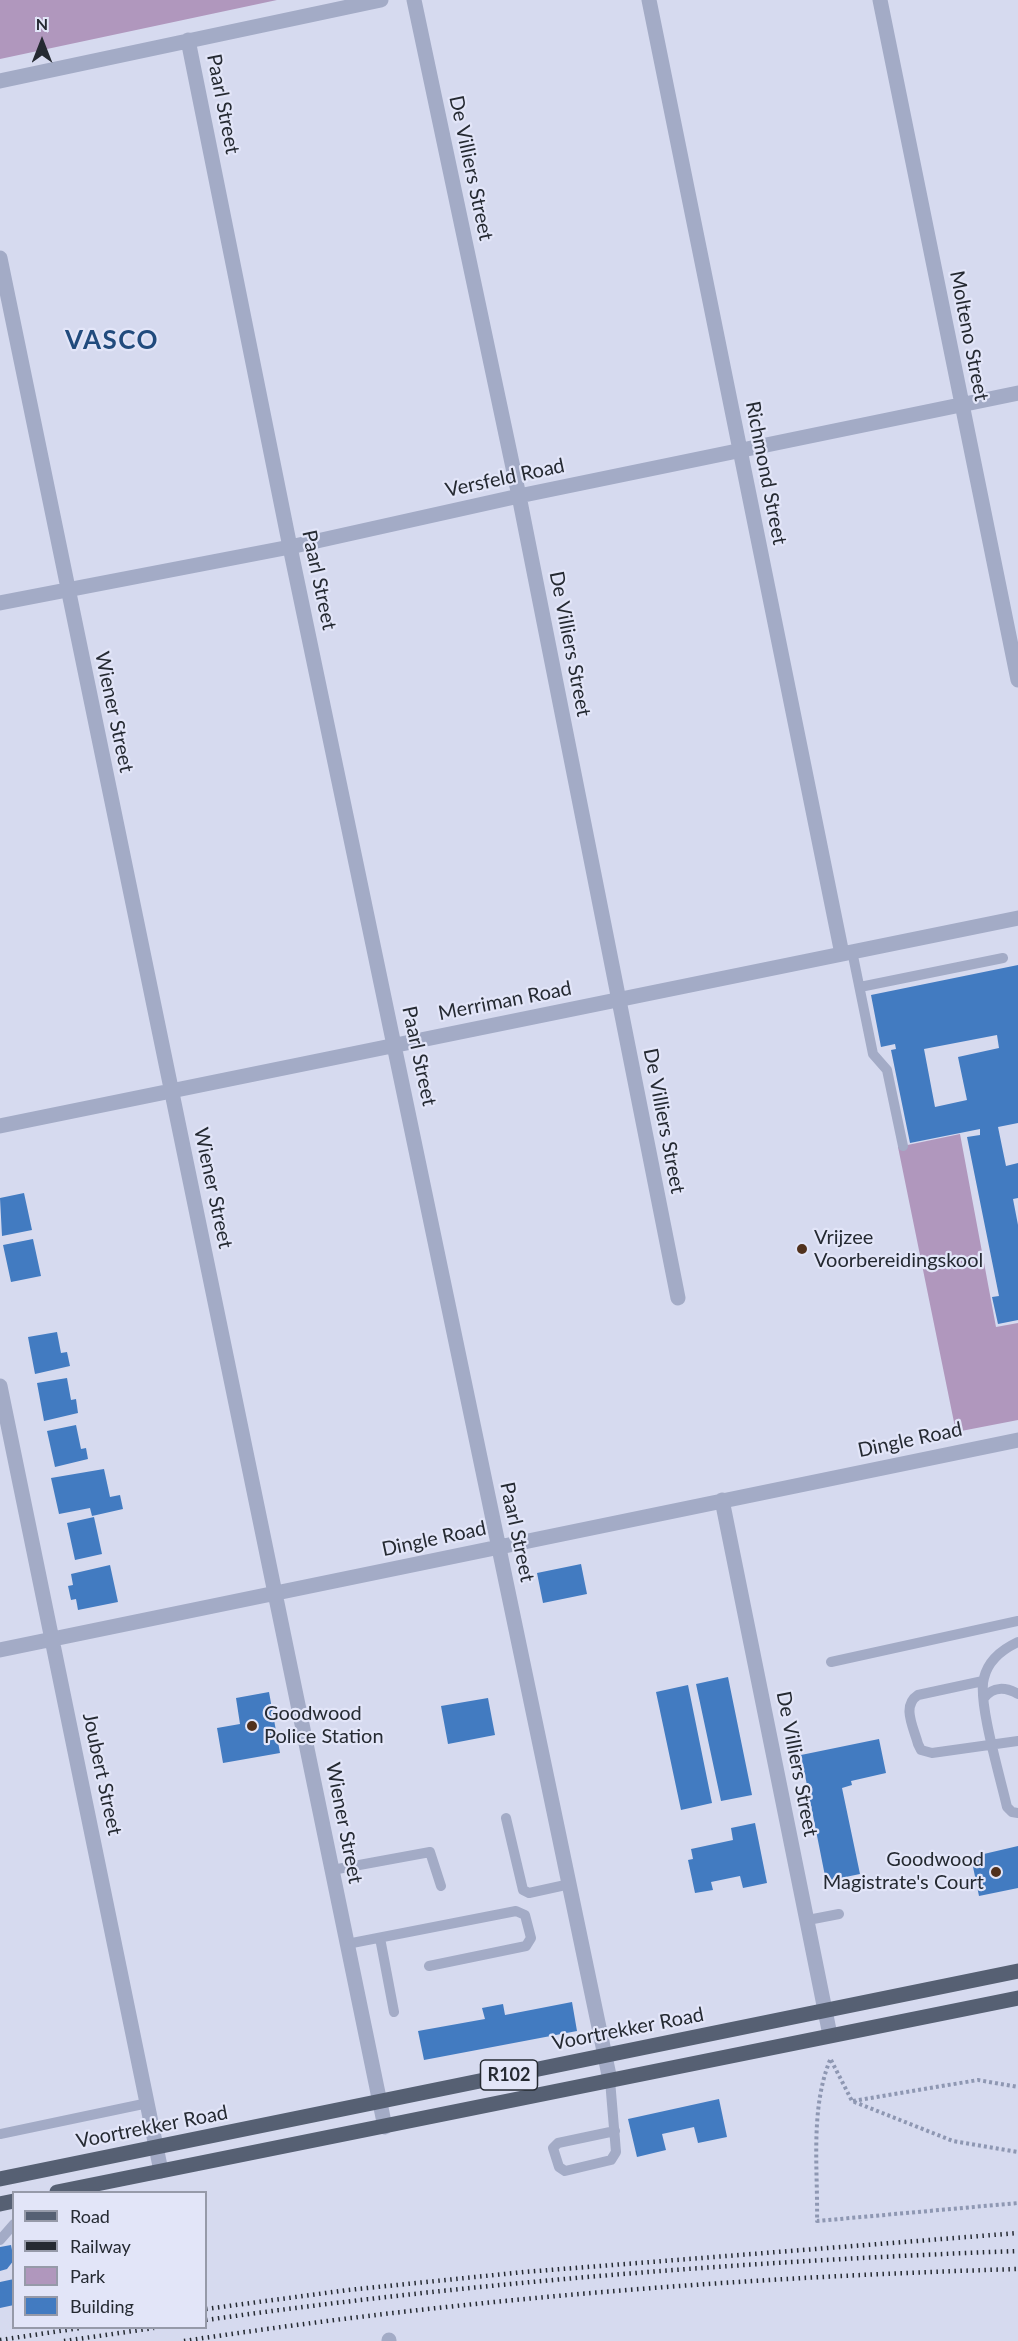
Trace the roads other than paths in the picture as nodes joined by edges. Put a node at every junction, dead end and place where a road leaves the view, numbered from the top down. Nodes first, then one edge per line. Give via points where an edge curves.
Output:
1 (381, 0) edge
2 (414, 0) edge
3 (649, 0) edge
4 (880, 0) edge
5 (188, 40) junction
6 (0, 81) edge
7 (0, 258) edge
8 (1018, 393) edge
9 (962, 405) junction
10 (740, 452) junction
11 (519, 496) junction
12 (290, 547) junction
13 (68, 589) junction
14 (0, 603) edge
15 (1018, 680) edge
16 (1018, 918) edge
17 (847, 952) junction
18 (1003, 958) dead end
19 (860, 987) junction
20 (618, 999) junction
21 (395, 1044) junction
22 (171, 1091) junction
23 (0, 1126) edge
24 (903, 1146) dead end
25 (678, 1298) dead end
26 (0, 1386) edge
27 (1018, 1440) edge
28 (722, 1500) junction
29 (499, 1547) junction
30 (276, 1593) junction
31 (1018, 1621) edge
32 (52, 1639) junction
33 (1018, 1642) edge
34 (0, 1650) edge
35 (831, 1662) dead end
36 (983, 1681) junction
37 (1018, 1694) edge
38 (984, 1698) junction
39 (1018, 1741) edge
40 (993, 1744) junction
41 (1018, 1813) edge
42 (506, 1818) dead end
43 (332, 1870) junction
44 (570, 1884) junction
45 (441, 1886) dead end
46 (838, 1914) dead end
47 (808, 1920) junction
48 (380, 1938) junction
49 (347, 1944) junction
50 (429, 1966) dead end
51 (1018, 1971) edge
52 (1018, 1998) edge
53 (826, 2011) junction
54 (394, 2012) dead end
55 (830, 2035) junction
56 (605, 2055) junction
57 (610, 2080) junction
58 (379, 2102) junction
59 (148, 2103) junction
60 (385, 2127) junction
61 (615, 2131) junction
62 (0, 2133) edge
63 (157, 2147) junction
64 (161, 2171) junction
65 (0, 2179) edge
66 (66, 2191) edge
67 (12, 2226) edge
68 (0, 2240) edge

1 - 5 street
2 - 11 street, De Villiers Street
3 - 10 street, Richmond Street
4 - 9 street, Molteno Street
5 - 6 street
5 - 12 street, Paarl Street
7 - 13 street, Wiener Street
8 - 9 street, Versfeld Road
9 - 10 street, Versfeld Road
9 - 15 street, Molteno Street
10 - 11 street, Versfeld Road
10 - 17 street, Richmond Street
11 - 12 street, Versfeld Road
11 - 20 street, De Villiers Street
12 - 13 street, Versfeld Road
12 - 21 street, Paarl Street
13 - 14 street, Versfeld Road
13 - 22 street, Wiener Street
16 - 17 street, Merriman Road
17 - 19 lane
17 - 20 street, Merriman Road
18 - 19 lane
19 - 24 lane via 873,1054 887,1070
20 - 21 street, Merriman Road
20 - 25 street, De Villiers Street
21 - 22 street, Merriman Road
21 - 29 street, Paarl Street
22 - 23 street, Merriman Road
22 - 30 street, Wiener Street
26 - 32 street, Joubert Street
27 - 28 street, Dingle Road
28 - 29 street, Dingle Road
28 - 47 street, De Villiers Street
29 - 30 street, Dingle Road
29 - 44 street, Paarl Street
30 - 32 street, Dingle Road
30 - 43 street, Wiener Street
31 - 35 lane
32 - 34 street, Dingle Road
32 - 59 street, Joubert Street
33 - 36 lane via 999,1654
36 - 38 lane
36 - 40 lane via 918,1695 908,1707 918,1744 926,1752
37 - 38 lane via 1000,1689 990,1691
38 - 40 lane
39 - 40 lane
40 - 41 lane via 1006,1807
42 - 44 lane via 523,1890 529,1893
43 - 45 lane via 430,1852
43 - 49 street, Wiener Street
44 - 56 street, Paarl Street
46 - 47 lane
47 - 53 street, De Villiers Street
48 - 49 lane
48 - 50 lane via 516,1911 525,1915 531,1938 526,1946
48 - 54 lane
49 - 58 street, Wiener Street
51 - 53 main road, Voortrekker Road / R102
52 - 55 main road, R102
53 - 55 street, De Villiers Street
53 - 56 main road, Voortrekker Road / R102
55 - 57 main road, R102
56 - 57 street, Paarl Street
56 - 58 main road, Voortrekker Road / R102
57 - 60 main road, R102
57 - 61 lane
58 - 60 street, Wiener Street
58 - 63 main road, Voortrekker Road / R102
59 - 62 lane
59 - 63 street, Joubert Street
60 - 64 main road, R102
61 - 61 lane via 555,2145 558,2167 570,2170 614,2159
63 - 64 street, Joubert Street
63 - 65 main road, Voortrekker Road / R102
64 - 66 main road, R102
67 - 68 lane

